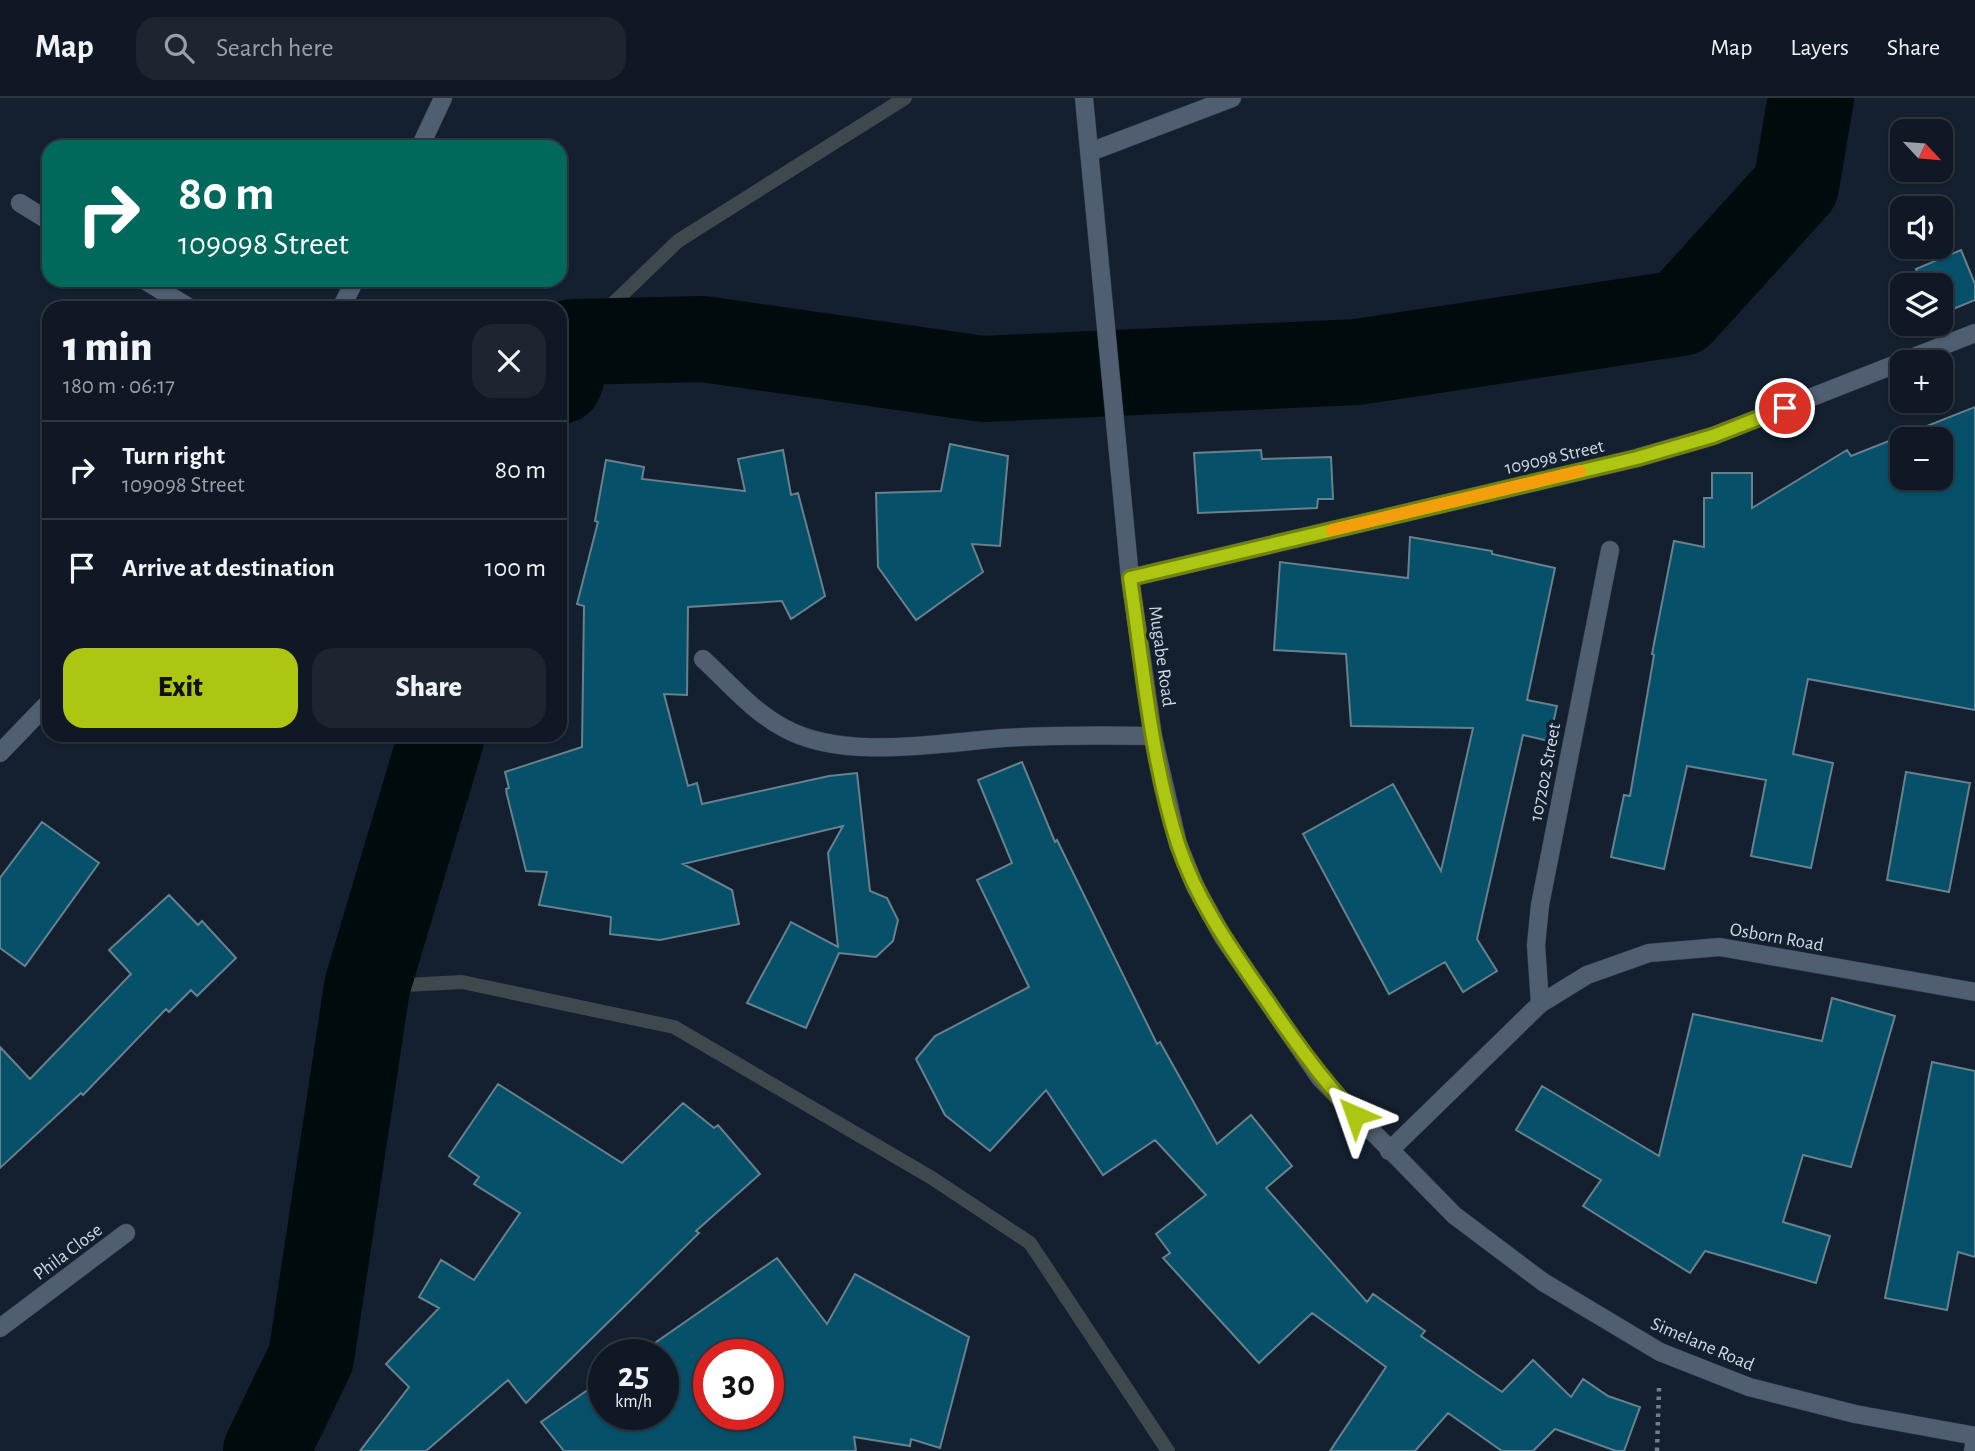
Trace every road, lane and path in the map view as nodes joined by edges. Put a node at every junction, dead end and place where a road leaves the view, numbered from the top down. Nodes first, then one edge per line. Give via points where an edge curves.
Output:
1 (443, 98) edge
2 (1084, 98) edge
3 (1232, 98) edge
4 (423, 140) edge
5 (1090, 152) junction
6 (20, 203) dead end
7 (42, 217) edge
8 (156, 287) edge
9 (178, 301) edge
10 (1975, 333) edge
11 (1610, 550) dead end
12 (1130, 578) junction
13 (704, 659) dead end
14 (42, 709) edge
15 (1153, 736) junction
16 (0, 752) edge
17 (1975, 992) edge
18 (1541, 1004) junction
19 (1389, 1152) junction
20 (126, 1233) dead end
21 (0, 1328) edge
22 (1660, 1352) junction
23 (1975, 1437) edge
24 (1657, 1451) edge
25 (1973, 1451) edge

1 - 4 street
2 - 5 street, Mugabe Road
3 - 5 street
5 - 12 street, Mugabe Road
6 - 7 street
8 - 9 street
10 - 12 street, 109098 Street via 1713,436
11 - 18 street, 107202 Street via 1540,905 1536,945
12 - 15 street, Mugabe Road
13 - 15 street via 754,709 785,729 817,741 852,746
14 - 16 street
15 - 19 street, Mugabe Road via 1178,844 1223,937 1320,1077
17 - 18 street, Osborn Road via 1720,947 1649,953 1587,975
18 - 19 street, Osborn Road
19 - 22 street, Simelane Road via 1454,1215 1543,1282
20 - 21 street, Phila Close
22 - 23 street, Simelane Road via 1763,1390 1855,1414
22 - 24 path
23 - 25 street

